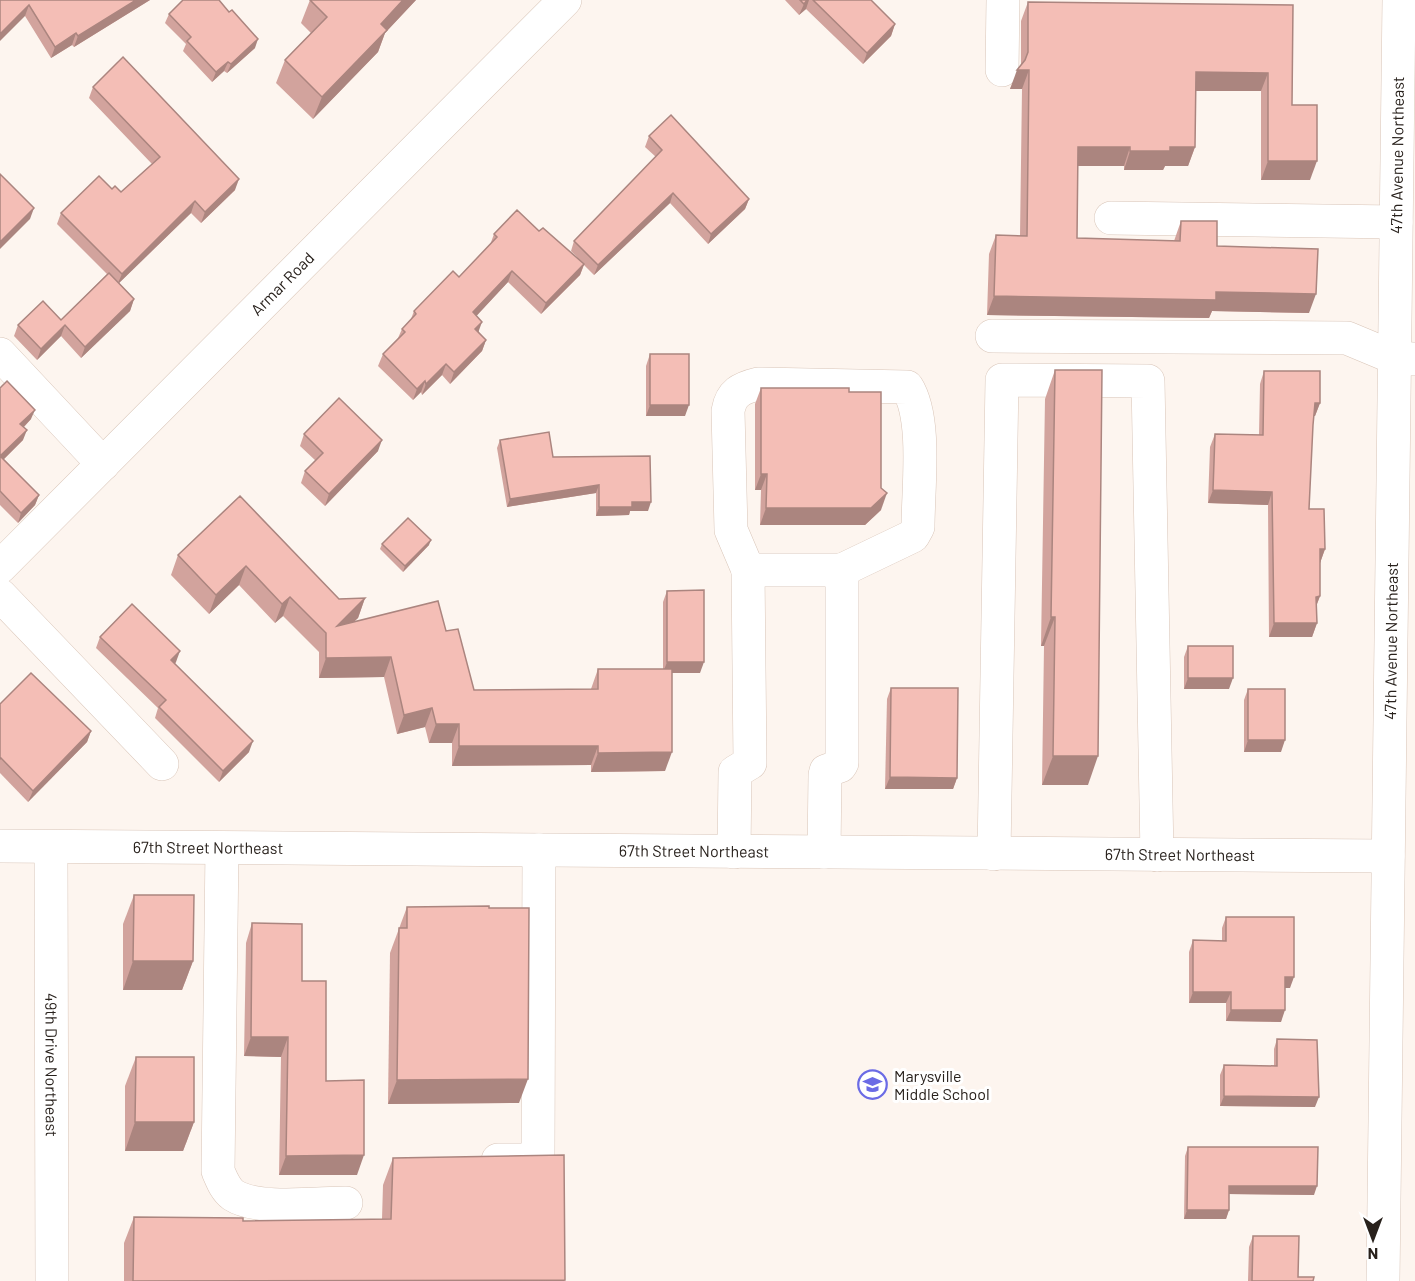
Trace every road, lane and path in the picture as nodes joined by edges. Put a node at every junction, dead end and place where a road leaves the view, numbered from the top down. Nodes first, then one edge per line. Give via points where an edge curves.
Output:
1 (565, 0) edge
2 (1003, 0) edge
3 (1399, 0) edge
4 (1002, 70) dead end
5 (1406, 103) edge
6 (1111, 218) dead end
7 (1396, 222) junction
8 (992, 336) dead end
9 (0, 354) edge
10 (1405, 358) edge
11 (103, 464) junction
12 (0, 567) edge
13 (748, 570) junction
14 (842, 570) junction
15 (0, 595) edge
16 (1403, 614) edge
17 (162, 764) dead end
18 (0, 846) edge
19 (51, 847) junction
20 (222, 848) junction
21 (539, 850) junction
22 (734, 852) junction
23 (824, 852) junction
24 (994, 854) junction
25 (1157, 855) junction
26 (1388, 856) junction
27 (470, 1160) edge
28 (346, 1203) dead end
29 (52, 1281) edge
30 (1383, 1281) edge

1 - 11 street, Armar Road
2 - 4 street
3 - 5 street, 47th Avenue Northeast
5 - 7 street, 47th Avenue Northeast
6 - 7 street
7 - 10 street, 47th Avenue Northeast
8 - 10 street via 1347,338
9 - 11 street
10 - 16 street, 47th Avenue Northeast
11 - 12 street, Armar Road
13 - 14 street
13 - 14 street via 730,519 728,411 736,392 758,384 906,387 914,399 918,419 918,527 913,536
13 - 22 street via 750,763 735,772
14 - 23 street via 842,763 825,775
15 - 17 street
16 - 26 street, 47th Avenue Northeast
18 - 19 street, 67th Street Northeast
19 - 20 street, 67th Street Northeast
19 - 29 street, 49th Drive Northeast
20 - 21 street, 67th Street Northeast
20 - 28 street via 218,1171 232,1194 246,1201
21 - 22 street, 67th Street Northeast
21 - 27 street via 538,1160
22 - 23 street, 67th Street Northeast
23 - 24 street, 67th Street Northeast
24 - 25 street, 67th Street Northeast
24 - 25 street via 1002,380 1058,380 1148,381
25 - 26 street, 67th Street Northeast
26 - 30 street, 47th Avenue Northeast

